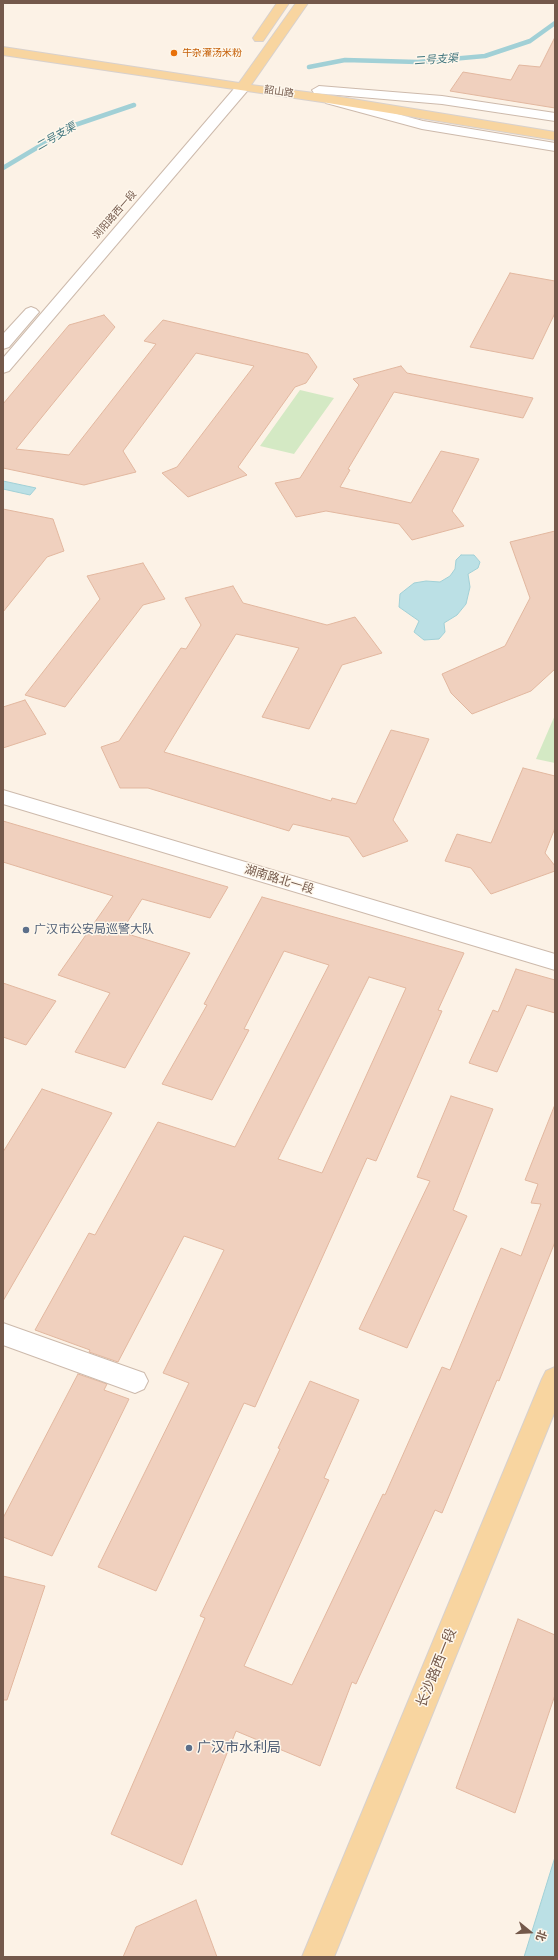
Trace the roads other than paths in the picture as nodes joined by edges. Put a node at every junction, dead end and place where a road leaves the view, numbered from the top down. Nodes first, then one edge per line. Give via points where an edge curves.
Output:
1 (283, 3) edge
2 (302, 3) edge
3 (3, 43) edge
4 (253, 47) dead end
5 (3, 51) edge
6 (237, 81) junction
7 (320, 94) junction
8 (555, 117) edge
9 (195, 122) dead end
10 (555, 127) edge
11 (555, 136) edge
12 (555, 147) edge
13 (39, 302) dead end
14 (3, 344) edge
15 (3, 368) edge
16 (3, 797) edge
17 (555, 962) edge
18 (3, 1334) edge
19 (555, 1379) edge
20 (135, 1381) dead end
21 (318, 1957) edge

1 - 4 main road
2 - 6 main road
3 - 6 main road, 韶山路
5 - 6 main road, 韶山路
6 - 7 main road, 韶山路
6 - 9 street
6 - 15 street
7 - 8 street via 442,100
7 - 10 main road, 韶山路
7 - 11 main road, 韶山路
7 - 12 street via 422,125
13 - 14 street
16 - 17 street, 湖南路北一段
18 - 20 street
19 - 21 main road, 长沙路西一段

